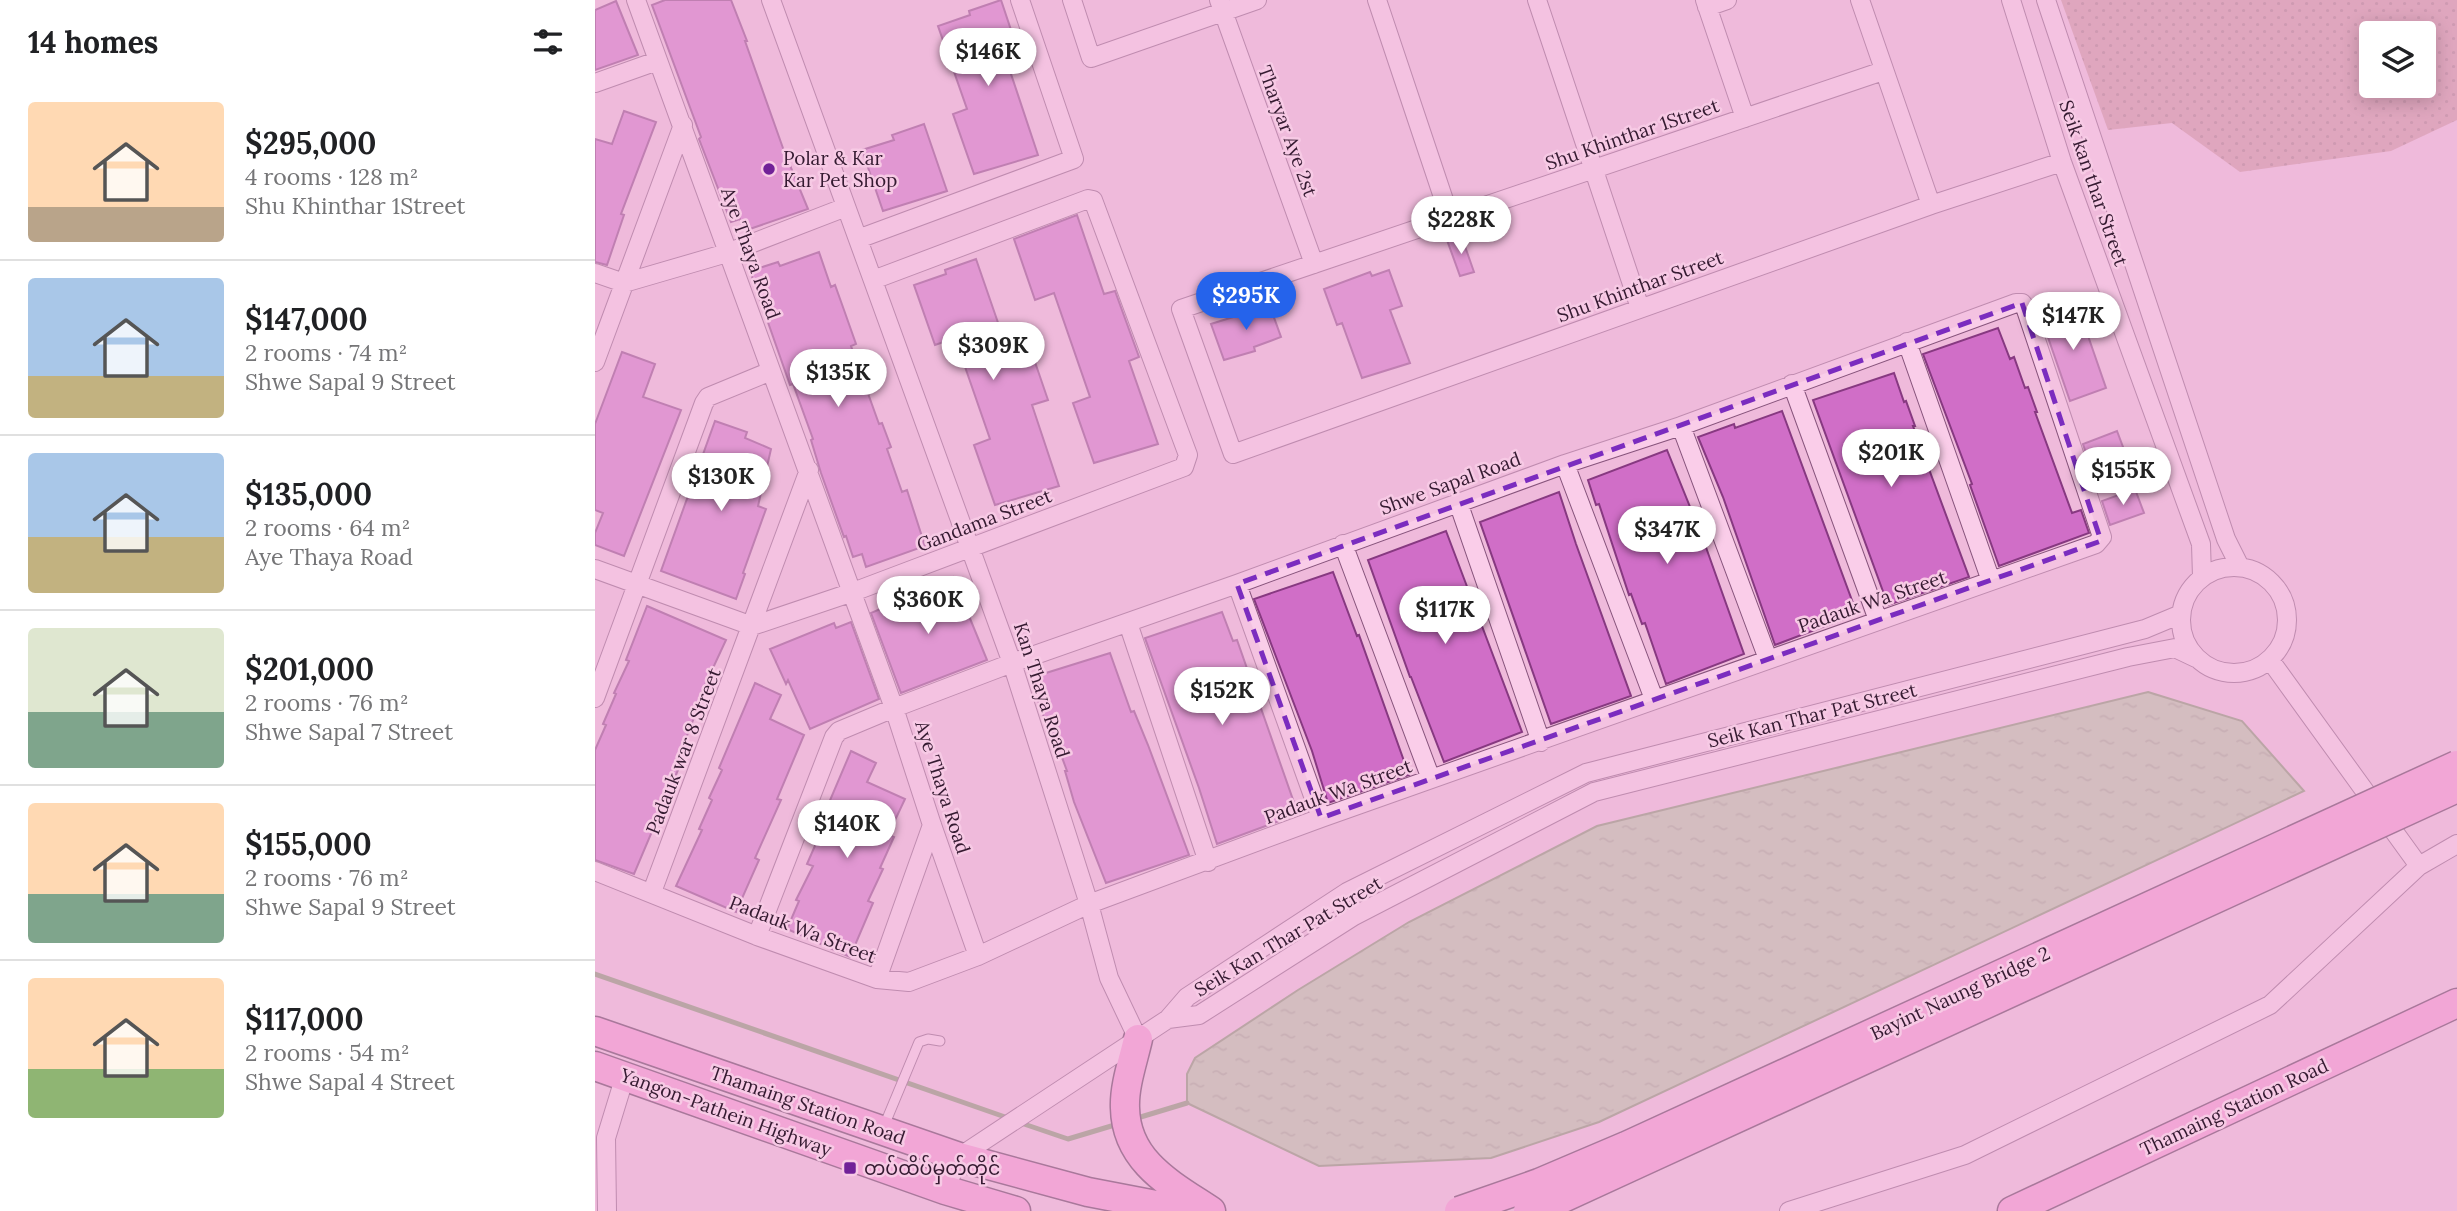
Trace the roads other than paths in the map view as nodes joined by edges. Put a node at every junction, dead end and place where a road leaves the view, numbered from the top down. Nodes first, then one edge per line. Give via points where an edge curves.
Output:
1 (636, 0) edge
2 (771, 0) edge
3 (1020, 0) edge
4 (1072, 0) edge
5 (1257, 0) edge
6 (1377, 0) edge
7 (1537, 0) edge
8 (1727, 0) edge
9 (1860, 0) edge
10 (2011, 0) edge
11 (2046, 0) edge
12 (1706, 4) edge
13 (1221, 6) edge
14 (657, 61) junction
15 (1883, 71) junction
16 (595, 83) edge
17 (1745, 118) junction
18 (683, 125) junction
19 (2062, 162) junction
20 (1594, 169) junction
21 (1931, 205) junction
22 (846, 207) junction
23 (1450, 218) junction
24 (858, 239) junction
25 (727, 253) junction
26 (1314, 264) junction
27 (595, 272) edge
28 (873, 280) junction
29 (624, 283) junction
30 (1640, 308) junction
31 (1907, 342) junction
32 (595, 362) edge
33 (771, 371) junction
34 (1792, 384) junction
35 (1681, 426) junction
36 (1233, 454) joint
37 (1565, 464) junction
38 (809, 470) junction
39 (1458, 502) junction
40 (2101, 541) joint
41 (1343, 544) junction
42 (970, 547) junction
43 (2240, 567) junction
44 (595, 569) edge
45 (2202, 577) junction
46 (1991, 581) junction
47 (636, 583) junction
48 (1237, 584) junction
49 (853, 592) junction
50 (2181, 614) junction
51 (1878, 620) junction
52 (1129, 623) junction
53 (752, 625) junction
54 (2196, 658) junction
55 (1768, 659) junction
56 (2270, 660) junction
57 (1012, 663) junction
58 (595, 698) edge
59 (1654, 699) junction
60 (894, 708) junction
61 (1541, 742) junction
62 (2457, 765) edge
63 (1430, 779) junction
64 (2457, 788) edge
65 (1321, 818) junction
66 (932, 825) junction
67 (2457, 844) edge
68 (1208, 862) junction
69 (2419, 866) junction
70 (595, 871) edge
71 (652, 892) junction
72 (1089, 905) junction
73 (757, 936) junction
74 (978, 956) junction
75 (877, 979) junction
76 (2457, 1003) edge
77 (1168, 1018) junction
78 (595, 1031) edge
79 (1137, 1039) junction
80 (940, 1041) dead end
81 (595, 1066) edge
82 (625, 1076) junction
83 (882, 1130) junction
84 (959, 1157) junction
85 (944, 1190) junction
86 (607, 1211) edge
87 (1016, 1211) edge
88 (1187, 1211) edge
89 (1211, 1211) edge
90 (1459, 1211) edge
91 (1528, 1211) edge
92 (1789, 1211) edge
93 (2012, 1211) edge

1 - 14 street, Aye Thaya Road
2 - 22 street, Kan Thaya Road
3 - 24 street via 1075,159
4 - 13 street via 1091,58
5 - 13 street
6 - 23 street
7 - 20 street
8 - 12 street
9 - 15 street
10 - 19 street, Seik kan thar Street
11 - 43 street, Seik kan thar Street
12 - 17 street
13 - 26 street, Tharyar Aye 2st
14 - 16 street
14 - 18 street, Aye Thaya Road
15 - 17 street, Shu Khinthar 1Street
15 - 21 street
17 - 20 street, Shu Khinthar 1Street
18 - 25 street, Aye Thaya Road
18 - 29 street
19 - 21 street, Shu Khinthar Street
19 - 45 street, Seik kan thar Street via 2201,544
20 - 23 street, Shu Khinthar 1Street
20 - 30 street
21 - 30 street, Shu Khinthar Street
22 - 24 street, Kan Thaya Road
22 - 25 street
23 - 26 street, Shu Khinthar 1Street
24 - 28 street, Kan Thaya Road
25 - 29 street
25 - 33 street, Aye Thaya Road
26 - 36 street, Shu Khinthar 1Street via 1181,309
27 - 29 street
28 - 42 street, Kan Thaya Road
28 - 42 street, Gandama Street via 1093,200 1188,455 1184,467
29 - 32 street
30 - 36 street, Shu Khinthar Street
31 - 34 street, Shwe Sapal Road
31 - 40 street, Shwe Sapal Road via 2022,303
31 - 46 street
33 - 38 street, Aye Thaya Road
33 - 47 street via 708,397 704,403
34 - 35 street, Shwe Sapal Road
34 - 51 street
35 - 37 street, Shwe Sapal Road
35 - 55 street
37 - 39 street, Shwe Sapal Road
37 - 59 street
38 - 49 street, Aye Thaya Road
38 - 53 street, Padauk war 8 Street
39 - 41 street, Shwe Sapal Road
39 - 61 street
40 - 46 street, Padauk Wa Street
41 - 48 street, Shwe Sapal Road
41 - 63 street
42 - 49 street, Gandama Street
42 - 57 street, Kan Thaya Road
43 - 45 street
43 - 56 street via 2272,583 2283,598 2286,633
44 - 47 street
45 - 50 street via 2190,589
46 - 51 street, Padauk Wa Street
47 - 53 street
47 - 58 street
48 - 52 street, Shwe Sapal Road
48 - 65 street
49 - 53 street, Gandama Street
49 - 60 street, Aye Thaya Road
50 - 54 street via 2184,637
50 - 77 street, Seik Kan Thar Pat Street via 2145,629 1587,772 1347,892 1187,997
51 - 55 street, Padauk Wa Street
52 - 57 street, Shwe Sapal Road
52 - 68 street
53 - 71 street, Padauk war 8 Street
54 - 56 street via 2221,671 2240,673
54 - 77 street, Seik Kan Thar Pat Street via 2175,649 2128,657 1594,792 1354,916 1199,1015
55 - 59 street, Padauk Wa Street
56 - 69 street
57 - 60 street, Shwe Sapal Road
57 - 72 street, Kan Thaya Road
59 - 61 street, Padauk Wa Street
60 - 66 street, Aye Thaya Road
60 - 73 street, Shwe Sapal Road via 834,737
61 - 63 street, Padauk Wa Street
62 - 90 main road, Bayint Naung Bridge 2, bridge via 1626,1146
63 - 65 street, Padauk Wa Street
64 - 91 main road, Bayint Naung Bridge 2, bridge
65 - 68 street, Padauk Wa Street
66 - 74 street, Aye Thaya Road
66 - 75 street
67 - 69 street
68 - 72 street, Padauk Wa Street
69 - 92 street via 2270,1005 1965,1155
70 - 71 street, Padauk Wa Street
71 - 73 street, Padauk Wa Street
72 - 74 street, Padauk Wa Street
72 - 79 street, Kan Thaya Road via 1109,978
73 - 75 street, Padauk Wa Street
74 - 75 street, Padauk Wa Street via 909,982
76 - 93 main road, Thamaing Station Road
77 - 79 street
78 - 83 main road, Thamaing Station Road
79 - 84 street
79 - 89 main road via 1125,1107 1128,1132 1157,1176
80 - 83 lane via 919,1042
81 - 82 main road, Yangon-Pathein Highway
82 - 85 main road, Yangon-Pathein Highway
82 - 86 street via 606,1138
83 - 84 main road, Thamaing Station Road
84 - 85 street
84 - 88 main road, Thamaing Station Road via 1088,1192
85 - 87 main road, Yangon-Pathein Highway

